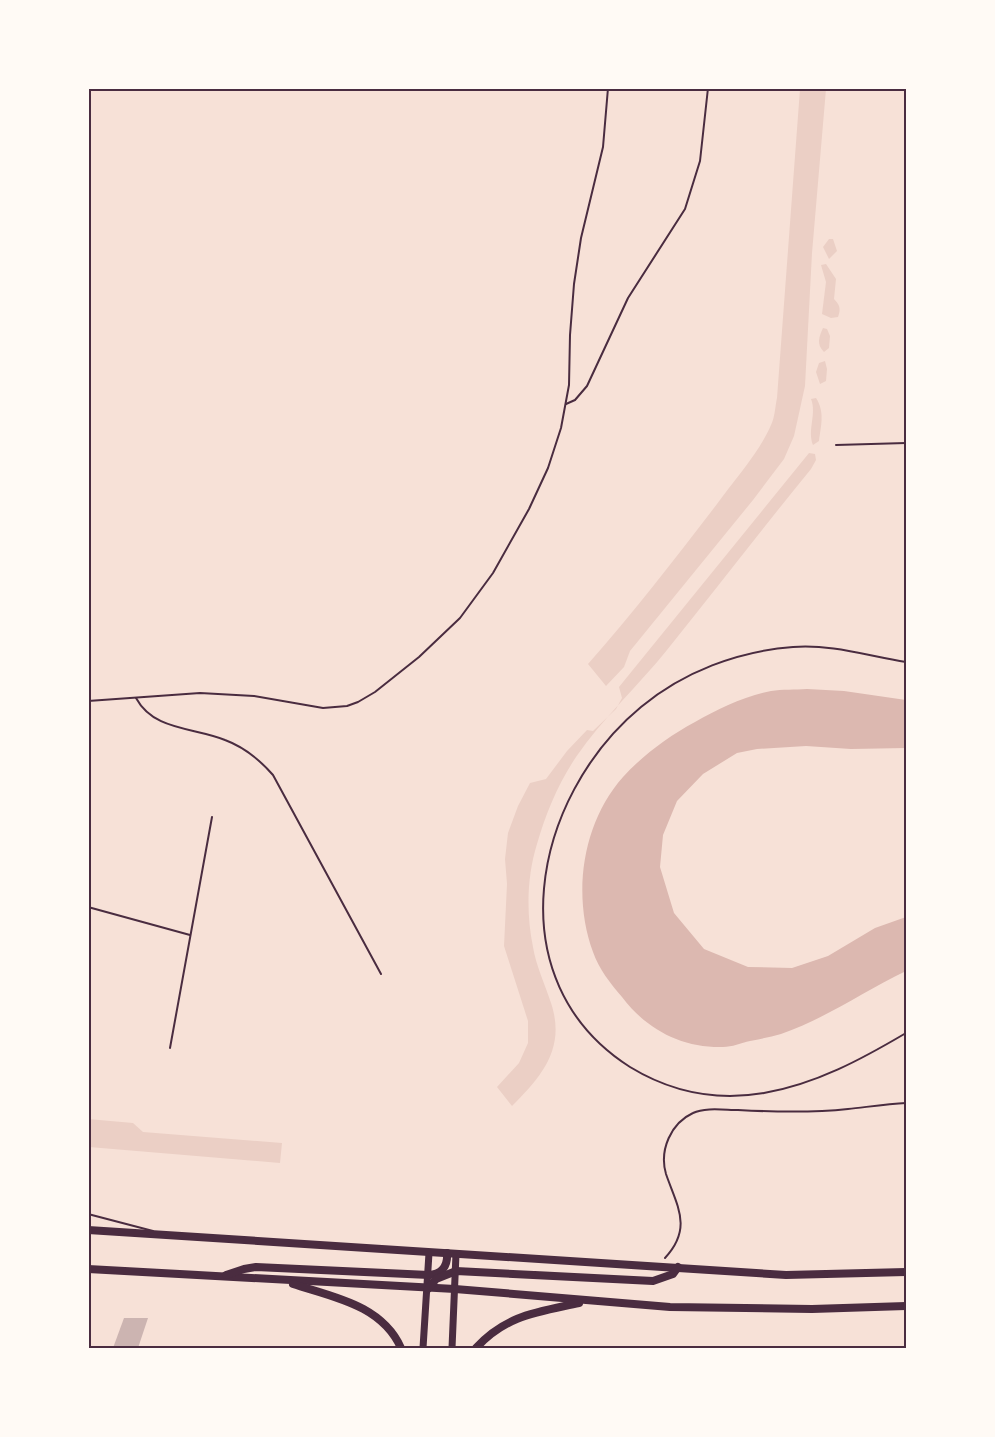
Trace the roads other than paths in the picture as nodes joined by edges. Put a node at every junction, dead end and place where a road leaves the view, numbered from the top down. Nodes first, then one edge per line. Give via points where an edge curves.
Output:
1 (608, 88) edge
2 (708, 88) edge
3 (566, 404) junction
4 (136, 698) junction
5 (88, 701) edge
6 (212, 817) dead end
7 (88, 907) edge
8 (191, 935) junction
9 (381, 974) dead end
10 (170, 1048) dead end
11 (88, 1214) edge
12 (88, 1230) edge
13 (167, 1235) junction
14 (429, 1253) junction
15 (452, 1254) junction
16 (678, 1267) junction
17 (88, 1269) edge
18 (456, 1271) junction
19 (906, 1272) edge
20 (429, 1275) junction
21 (222, 1277) junction
22 (283, 1280) junction
23 (428, 1289) junction
24 (455, 1289) junction
25 (588, 1301) junction
26 (906, 1306) edge
27 (401, 1348) edge
28 (423, 1348) edge
29 (452, 1348) edge
30 (476, 1348) edge

1 - 3 lane via 603,147 574,284
2 - 3 lane via 700,161 685,209 628,298 587,386
3 - 4 lane via 540,488 493,573 440,638 367,697 347,706 329,708 227,694
4 - 5 lane
4 - 9 lane via 157,721 226,740 248,752 273,775
6 - 8 lane
7 - 8 lane
8 - 10 lane
11 - 13 lane
12 - 13 main road
13 - 14 main road
14 - 15 main road
14 - 20 main road
15 - 16 main road
15 - 18 main road
15 - 20 main road via 442,1271
16 - 18 main road via 673,1274 653,1281
16 - 19 main road via 786,1275
17 - 21 main road
18 - 23 main road via 436,1279
18 - 24 main road
20 - 21 main road via 256,1267
20 - 23 main road
21 - 22 main road
22 - 23 main road
22 - 27 main road via 368,1311 387,1326
23 - 24 main road
23 - 28 main road
24 - 25 main road
24 - 29 main road
25 - 26 main road via 739,1309
25 - 30 main road via 521,1316 497,1329

